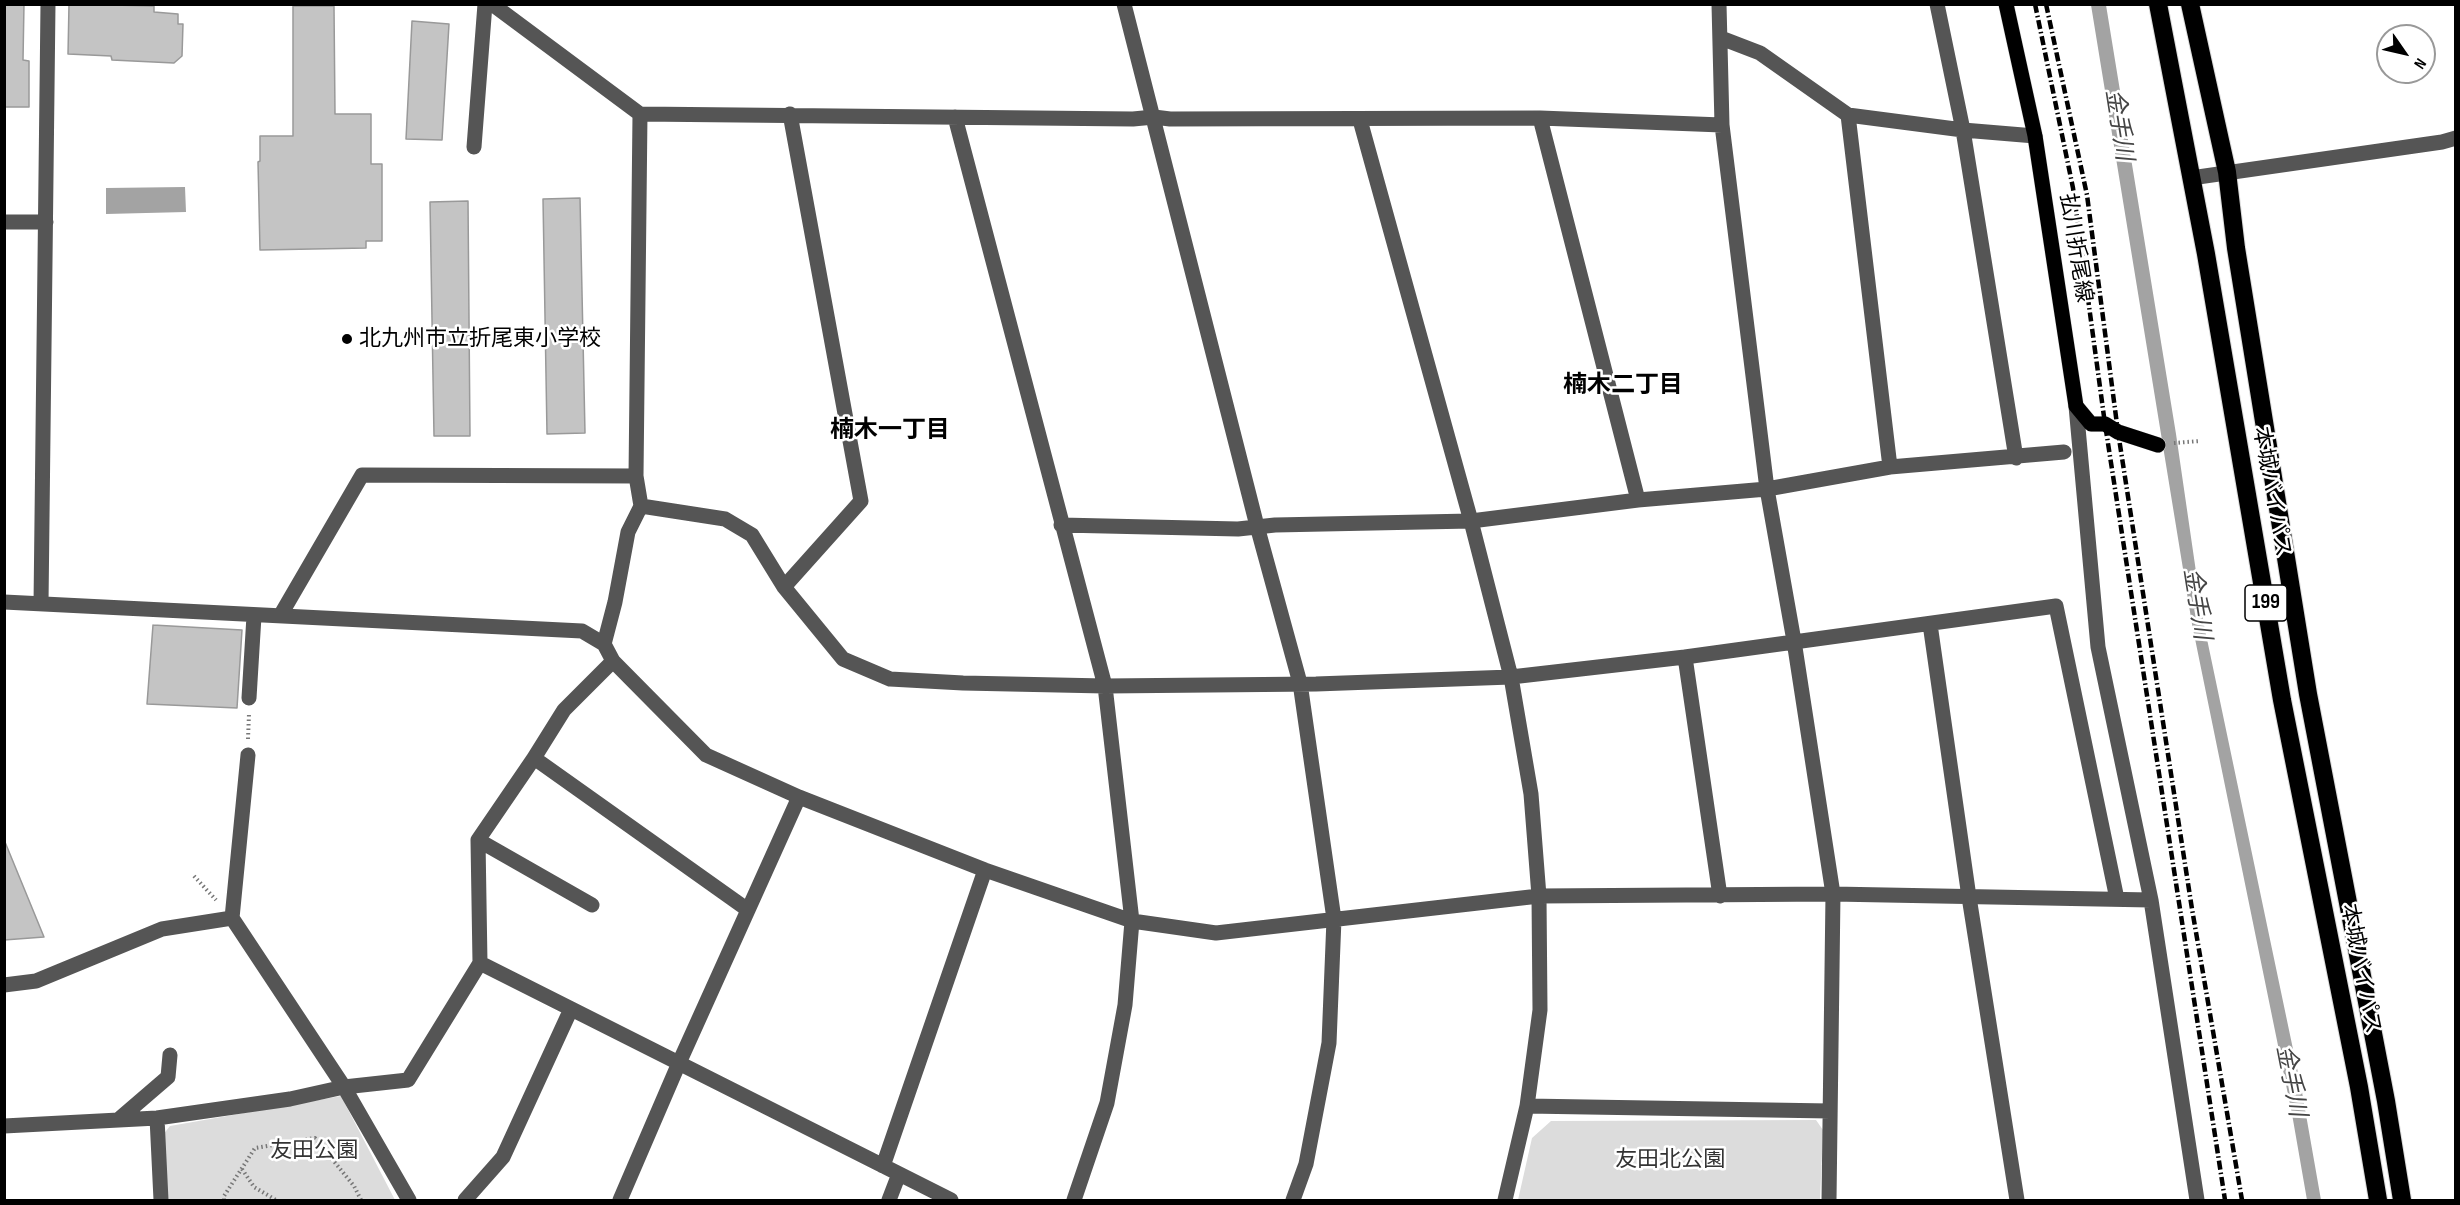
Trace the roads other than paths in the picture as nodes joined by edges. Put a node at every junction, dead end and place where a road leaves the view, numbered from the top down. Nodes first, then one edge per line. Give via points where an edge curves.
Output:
1 (48, 4) edge
2 (485, 4) edge
3 (492, 4) edge
4 (1124, 4) edge
5 (1719, 4) edge
6 (1937, 4) edge
7 (2006, 4) edge
8 (2158, 4) edge
9 (2190, 4) edge
10 (1721, 38) junction
11 (640, 114) junction
12 (790, 114) junction
13 (1848, 115) junction
14 (955, 117) junction
15 (1154, 117) junction
16 (1540, 118) junction
17 (1360, 120) junction
18 (1722, 125) junction
19 (1963, 130) junction
20 (2035, 136) junction
21 (2456, 138) edge
22 (474, 147) dead end
23 (2228, 172) junction
24 (2191, 178) junction
25 (4, 222) edge
26 (46, 222) junction
27 (2076, 406) junction
28 (2158, 445) road end
29 (2064, 452) dead end
30 (2016, 458) junction
31 (1890, 467) junction
32 (636, 476) junction
33 (1767, 489) junction
34 (1638, 500) junction
35 (641, 506) junction
36 (1471, 521) junction
37 (1061, 525) junction
38 (1257, 526) junction
39 (784, 587) junction
40 (4, 602) edge
41 (41, 604) junction
42 (254, 616) junction
43 (280, 616) junction
44 (1930, 624) junction
45 (1794, 641) junction
46 (604, 644) junction
47 (1684, 657) junction
48 (613, 661) junction
49 (1511, 677) junction
50 (1300, 683) junction
51 (1105, 686) junction
52 (249, 698) road end
53 (248, 755) road end
54 (534, 758) junction
55 (799, 797) junction
56 (478, 840) junction
57 (985, 870) junction
58 (1833, 894) junction
59 (1539, 896) junction
60 (1720, 896) junction
61 (1969, 897) junction
62 (2117, 899) junction
63 (2151, 900) junction
64 (592, 905) dead end
65 (748, 910) junction
66 (233, 913) junction
67 (1334, 919) junction
68 (1132, 921) junction
69 (480, 963) junction
70 (4, 985) edge
71 (571, 1009) junction
72 (170, 1055) dead end
73 (679, 1063) junction
74 (344, 1087) junction
75 (1527, 1106) junction
76 (1830, 1111) junction
77 (157, 1118) junction
78 (118, 1120) junction
79 (4, 1126) edge
80 (883, 1166) junction
81 (898, 1174) junction
82 (160, 1200) edge
83 (409, 1200) edge
84 (465, 1200) edge
85 (620, 1200) edge
86 (889, 1200) edge
87 (951, 1200) edge
88 (1074, 1200) edge
89 (1293, 1200) edge
90 (1506, 1200) edge
91 (1829, 1200) edge
92 (2017, 1200) edge
93 (2197, 1200) edge
94 (2378, 1200) edge
95 (2402, 1200) edge

1 - 26 street
2 - 22 street
3 - 11 street
4 - 15 street
5 - 10 street
6 - 19 street
7 - 20 main road, 払川折尾線
8 - 24 highway, 本城バイパス / 199
9 - 23 highway, 本城バイパス / 199
10 - 13 street via 1760,53
10 - 18 street
11 - 12 street
11 - 32 street
12 - 14 street
12 - 39 street via 861,501
13 - 19 street
13 - 31 street
14 - 15 street
14 - 37 street
15 - 17 street
15 - 38 street
16 - 17 street
16 - 18 street
16 - 34 street
17 - 36 street
18 - 33 street
19 - 20 street
19 - 30 street
20 - 27 main road, 払川折尾線
21 - 23 street
23 - 24 street
23 - 95 highway, 本城バイパス / 199 via 2236,248 2308,694
24 - 94 highway, 本城バイパス / 199 via 2283,700
25 - 26 street
26 - 41 street
27 - 28 main road via 2091,424 2105,424
27 - 63 street via 2098,647
29 - 30 street
30 - 31 street
31 - 33 street
32 - 35 street
32 - 43 street via 362,475
33 - 34 street
33 - 45 street
34 - 36 street
35 - 39 street via 725,519 752,536
35 - 46 street via 628,532
36 - 38 street
36 - 49 street
37 - 38 street via 1238,529
37 - 51 street
38 - 50 street
39 - 51 street via 843,658 891,679
40 - 41 street
41 - 42 street
42 - 43 street
42 - 52 street
43 - 46 street via 582,631
44 - 45 street
44 - 61 street
44 - 62 street via 2056,606
45 - 47 street
45 - 58 street
46 - 48 street
47 - 49 street
47 - 60 street
48 - 54 street via 564,710
48 - 55 street via 706,755
49 - 50 street
49 - 59 street via 1531,794
50 - 51 street
50 - 67 street
51 - 68 street
53 - 66 street
54 - 56 street
54 - 65 street
55 - 57 street
55 - 65 street
56 - 64 street
56 - 69 street
57 - 68 street
57 - 80 street
58 - 60 street
58 - 61 street
58 - 76 street
59 - 60 street
59 - 67 street
59 - 75 street via 1540,1010
61 - 62 street
61 - 92 street
62 - 63 street
63 - 93 street
65 - 73 street
66 - 70 street via 162,928 36,981
66 - 74 street
67 - 68 street via 1216,933
67 - 89 street via 1329,1043 1306,1164
68 - 88 street via 1125,1005 1107,1103
69 - 71 street
69 - 74 street via 408,1080
71 - 73 street
71 - 84 street via 503,1157
72 - 78 street via 168,1077
73 - 80 street
73 - 85 street
74 - 77 street via 290,1099
74 - 83 street
75 - 76 street
75 - 90 street
76 - 91 street
77 - 78 street
77 - 82 street
78 - 79 street
80 - 81 street
81 - 86 street
81 - 87 street

